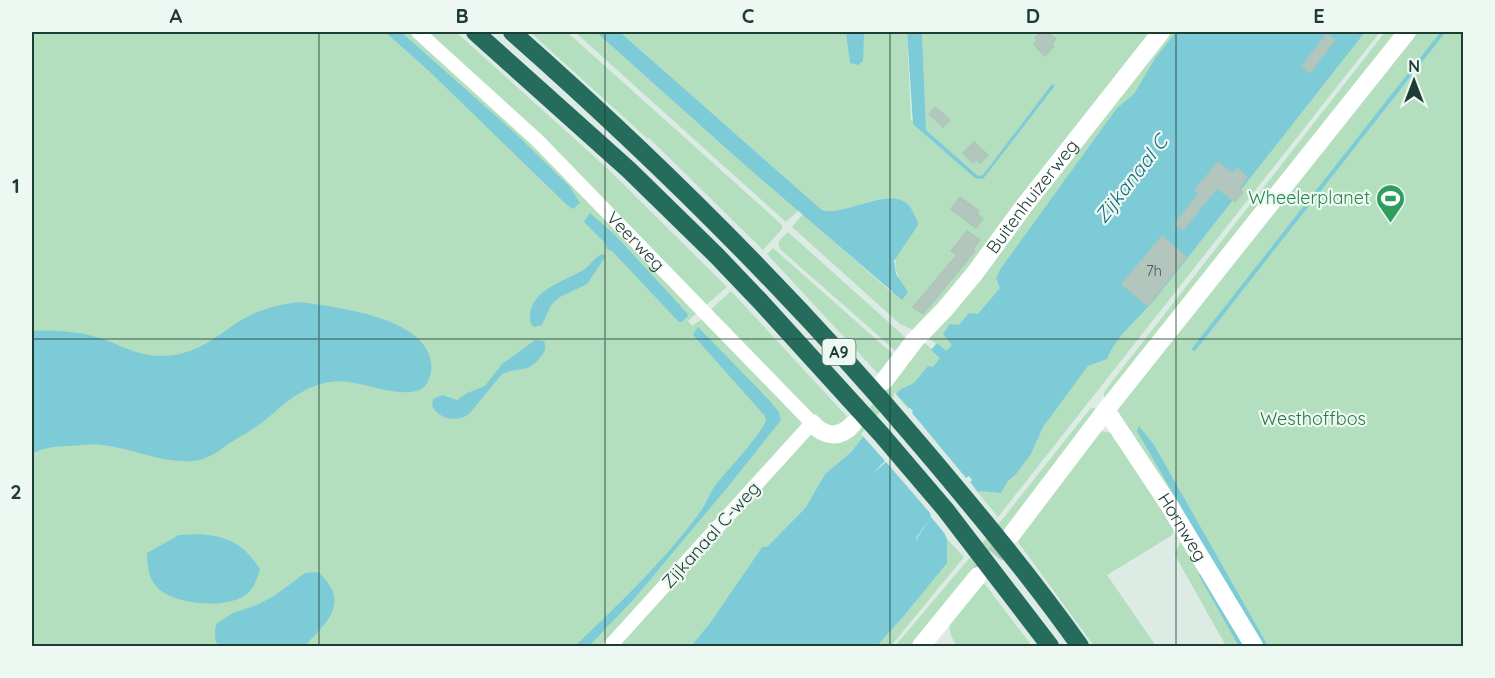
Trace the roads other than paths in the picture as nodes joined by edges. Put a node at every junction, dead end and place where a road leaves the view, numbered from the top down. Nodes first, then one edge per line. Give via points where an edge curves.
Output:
1 (418, 32) edge
2 (475, 32) edge
3 (512, 32) edge
4 (1161, 32) edge
5 (1407, 32) edge
6 (884, 381) dead end
7 (1106, 410) junction
8 (812, 423) junction
9 (853, 424) dead end
10 (1012, 534) tunnel mouth
11 (978, 576) tunnel mouth
12 (610, 646) edge
13 (921, 646) edge
14 (1050, 646) edge
15 (1080, 646) edge
16 (1254, 646) edge

1 - 8 street, Veerweg via 537,140
2 - 14 highway, A9 via 629,170 717,256 945,509
3 - 15 highway, A9 via 732,238 846,359 964,496
4 - 6 street, Buitenhuizerweg via 975,273
5 - 7 street
7 - 10 street
7 - 16 street, Hornweg
8 - 9 street, Veerweg via 833,435
8 - 12 street, Zijkanaal C-weg
11 - 13 street

